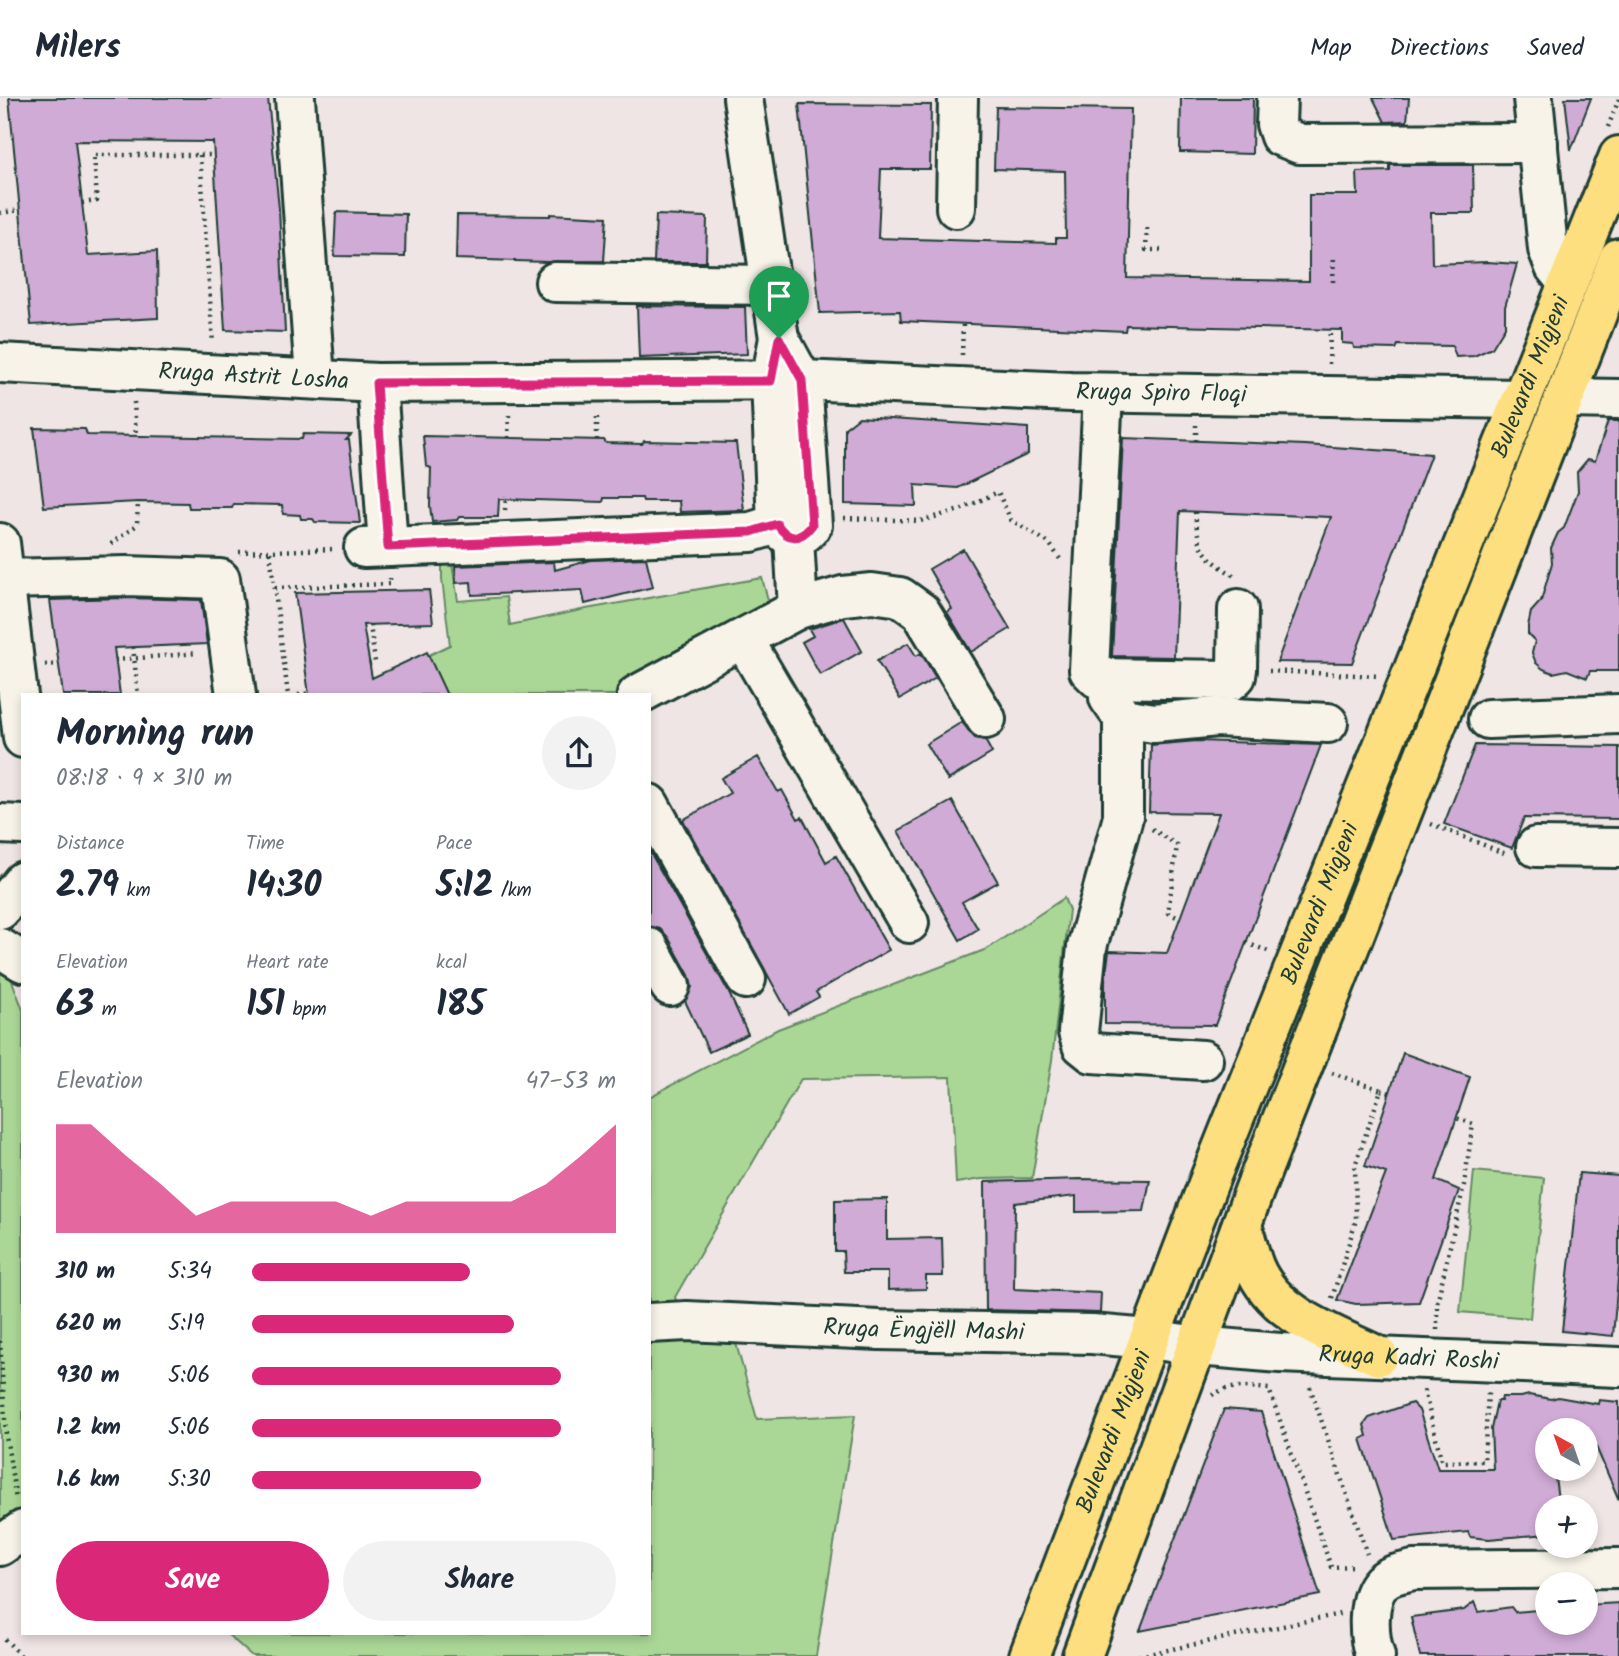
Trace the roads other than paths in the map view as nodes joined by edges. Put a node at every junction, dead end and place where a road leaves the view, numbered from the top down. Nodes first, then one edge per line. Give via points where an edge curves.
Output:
1 (295, 98) edge
2 (743, 98) edge
3 (958, 98) edge
4 (1277, 98) edge
5 (1533, 98) edge
6 (1538, 143) junction
7 (1611, 146) edge
8 (956, 208) dead end
9 (1619, 258) edge
10 (555, 282) dead end
11 (1568, 283) junction
12 (770, 285) junction
13 (0, 363) edge
14 (315, 378) junction
15 (786, 381) junction
16 (376, 383) junction
17 (1102, 393) junction
18 (1564, 398) junction
19 (1522, 399) junction
20 (1619, 399) edge
21 (785, 531) junction
22 (147, 553) dead end
23 (2, 558) edge
24 (1239, 594) road end
25 (798, 609) junction
26 (744, 639) junction
27 (1091, 674) junction
28 (236, 693) edge
29 (641, 693) edge
30 (1619, 714) edge
31 (986, 719) dead end
32 (1123, 719) junction
33 (1488, 719) dead end
34 (21, 720) edge
35 (1328, 723) dead end
36 (651, 808) edge
37 (0, 824) edge
38 (21, 825) edge
39 (1536, 848) road end
40 (1619, 848) edge
41 (21, 884) edge
42 (0, 910) edge
43 (909, 923) dead end
44 (0, 947) edge
45 (651, 952) edge
46 (21, 961) edge
47 (746, 979) dead end
48 (670, 986) dead end
49 (1203, 1060) dead end
50 (1242, 1225) junction
51 (651, 1323) edge
52 (1149, 1339) junction
53 (1198, 1346) junction
54 (1378, 1356) junction
55 (1619, 1367) edge
56 (1619, 1569) edge
57 (1029, 1656) edge
58 (1082, 1656) edge
59 (1374, 1656) edge

1 - 14 street
2 - 12 street
3 - 8 street
4 - 6 street via 1280,136 1300,144
5 - 6 street
6 - 11 street via 1548,249
7 - 11 main road, Bulevardi Migjeni
9 - 18 main road, Bulevardi Migjeni
10 - 12 street
11 - 19 main road, Bulevardi Migjeni
12 - 15 street
13 - 14 street, Rruga Astrit Losha
14 - 16 street, Rruga Astrit Losha
15 - 16 street, Rruga Astrit Losha
15 - 17 street, Rruga Spiro Floqi
15 - 21 street via 812,525 805,534
16 - 21 street via 374,571
17 - 19 street, Rruga Spiro Floqi
17 - 27 street
18 - 20 street
18 - 50 main road, Bulevardi Migjeni
19 - 52 main road, Bulevardi Migjeni
21 - 25 street
22 - 23 street
23 - 28 street via 126,576 220,579
23 - 34 street
24 - 27 street via 1237,669 1232,680 1097,678
25 - 26 street
25 - 31 street via 844,596 900,597 921,612
26 - 29 street
26 - 43 street
27 - 32 street
30 - 33 street
32 - 35 street via 1154,723 1217,717
32 - 49 street via 1123,817 1087,947 1078,1032 1082,1045 1092,1054
36 - 47 street
37 - 38 street
39 - 40 street
41 - 42 street
44 - 46 street
45 - 48 street
50 - 53 main road, Bulevardi Migjeni
50 - 54 main road via 1254,1267 1266,1289 1285,1308
51 - 52 street, Rruga Ëngjëll Mashi
52 - 53 street, Rruga Ëngjëll Mashi
52 - 57 main road, Bulevardi Migjeni
53 - 54 street, Rruga Kadri Roshi
53 - 58 main road, Bulevardi Migjeni
54 - 55 street, Rruga Kadri Roshi via 1431,1373
56 - 59 street via 1413,1570 1393,1576 1375,1585

